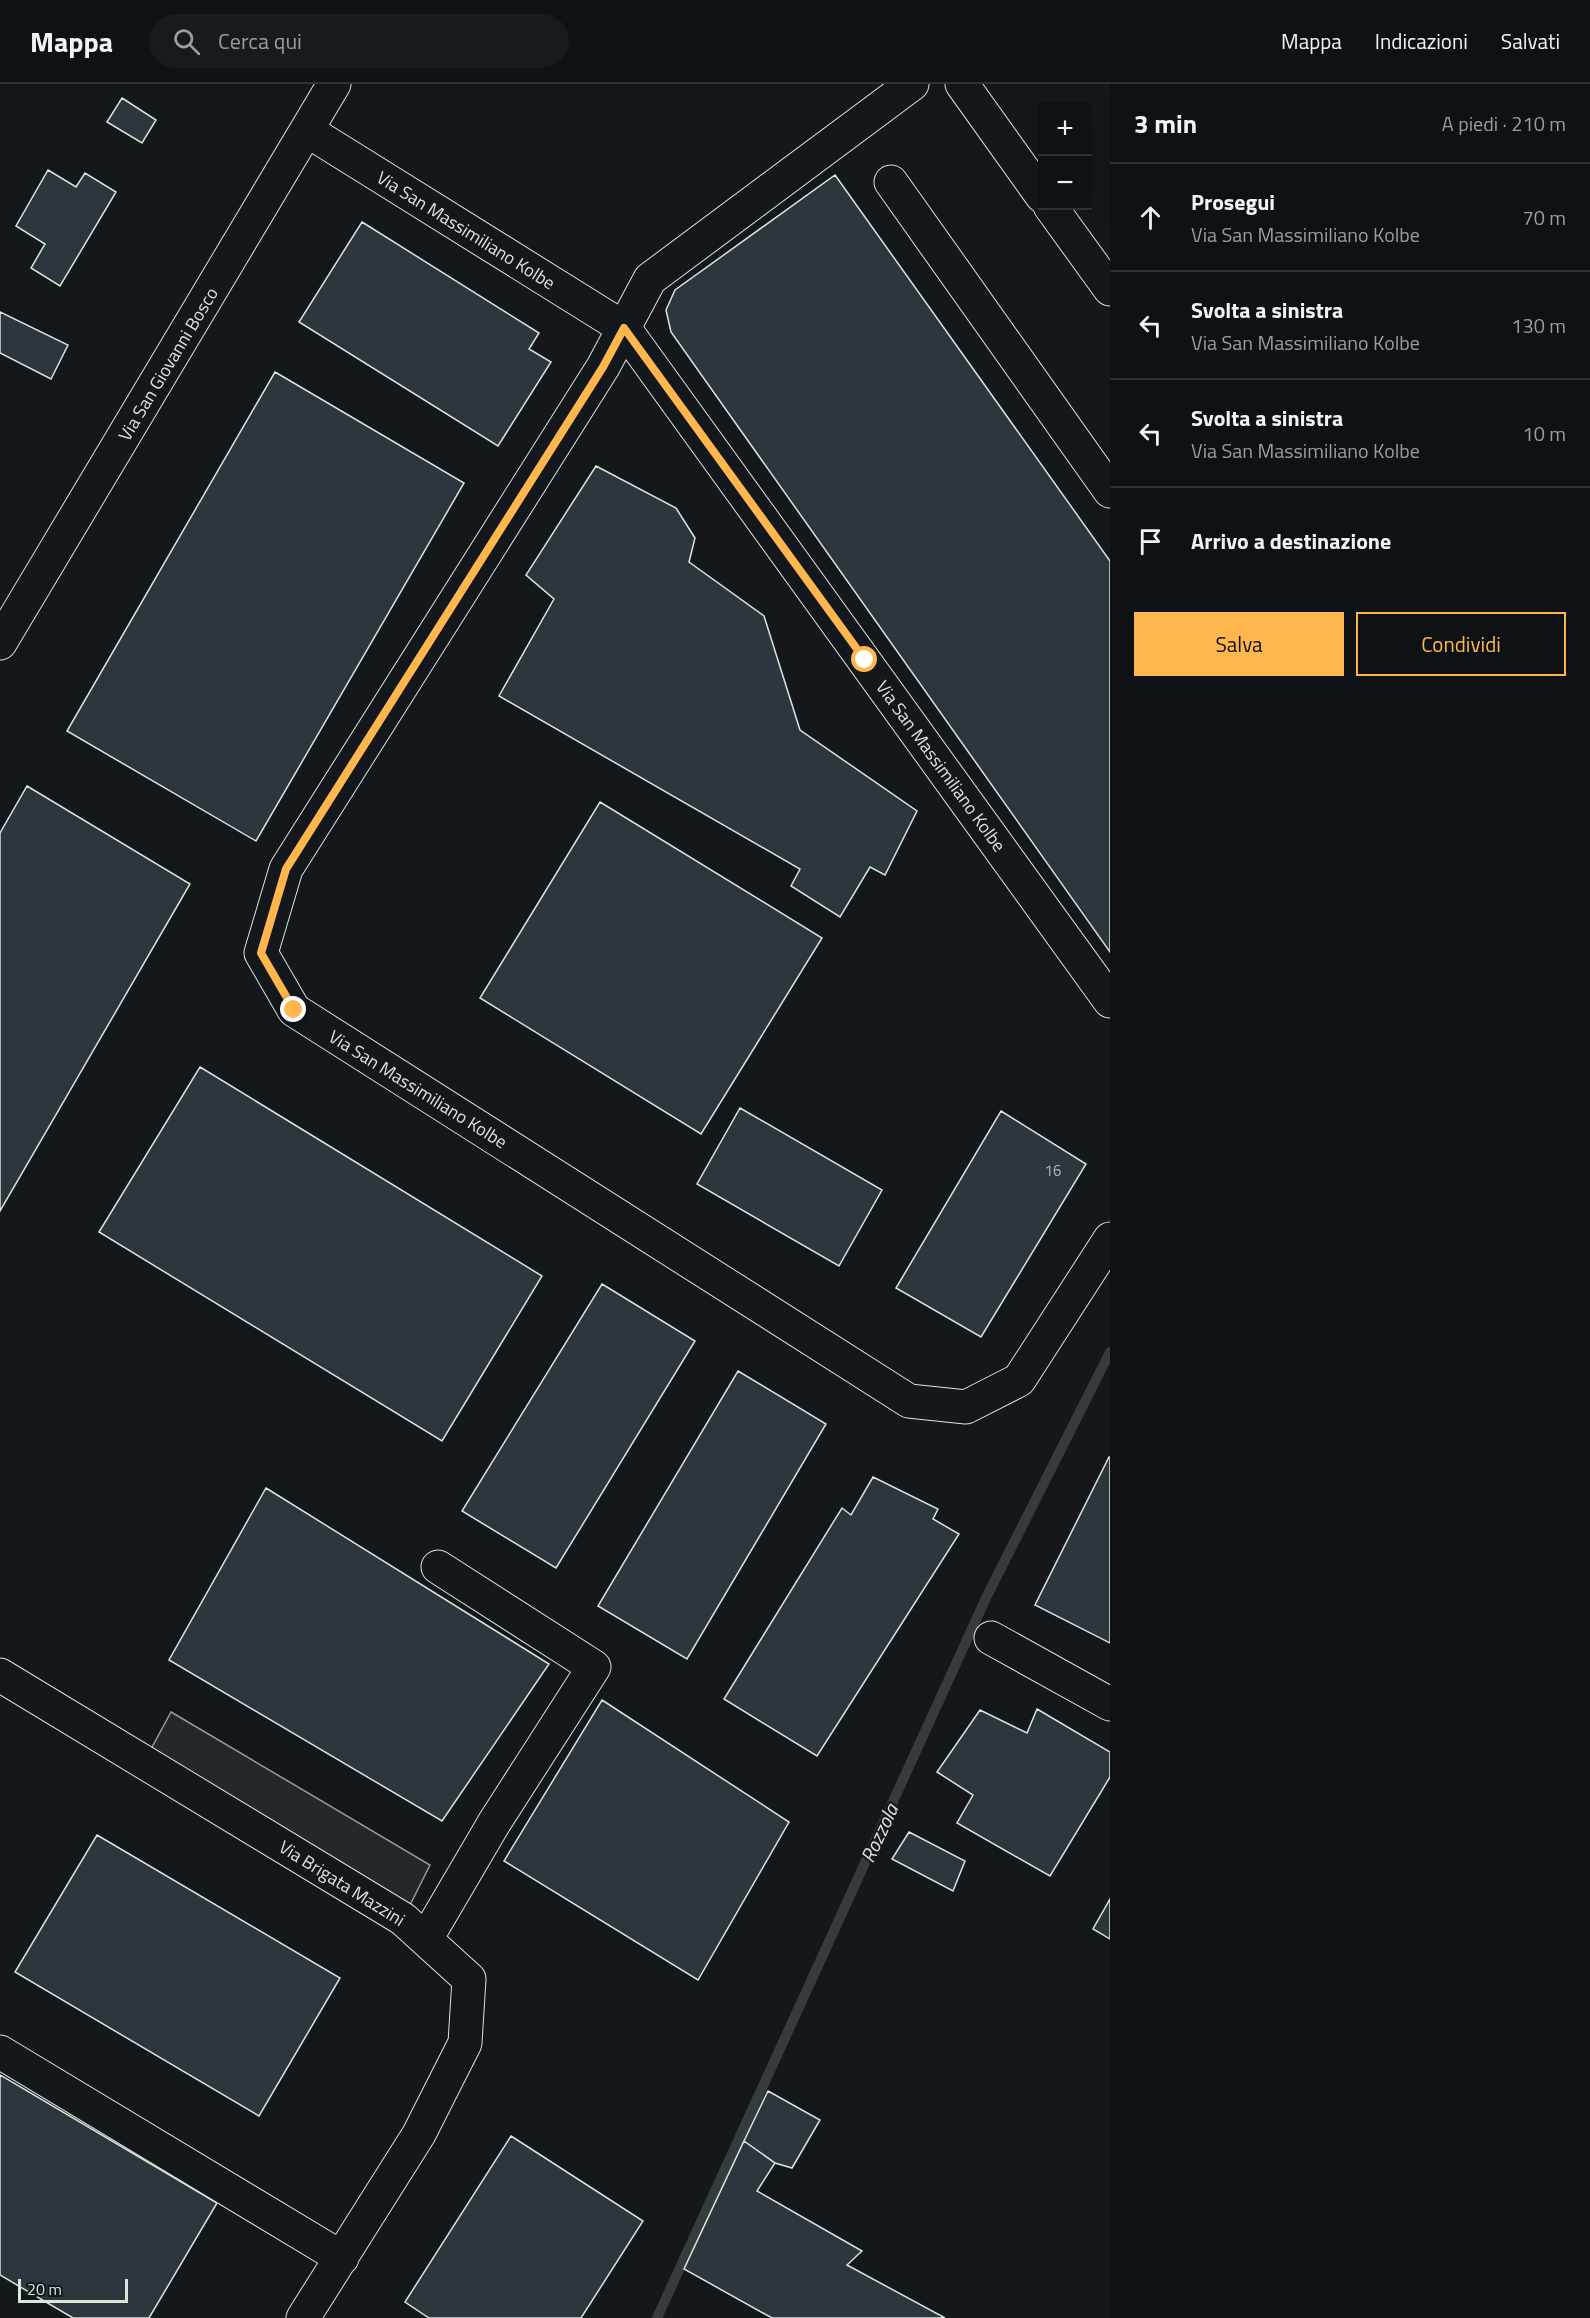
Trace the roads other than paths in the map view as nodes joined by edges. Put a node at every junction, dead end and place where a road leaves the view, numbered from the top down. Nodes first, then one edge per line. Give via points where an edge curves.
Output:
1 (334, 84) edge
2 (912, 84) edge
3 (962, 84) edge
4 (308, 131) junction
5 (891, 182) dead end
6 (1038, 190) edge
7 (1053, 210) edge
8 (1110, 289) edge
9 (624, 328) junction
10 (1110, 491) edge
11 (0, 643) edge
12 (1110, 1001) edge
13 (1110, 1239) edge
14 (438, 1567) dead end
15 (991, 1638) dead end
16 (0, 1675) edge
17 (1110, 1704) edge
18 (426, 1940) junction
19 (0, 2052) edge
20 (342, 2258) junction
21 (303, 2318) edge

1 - 4 street, Via San Giovanni Bosco
2 - 9 street via 650,279
3 - 6 street
4 - 9 street, Via San Massimiliano Kolbe
4 - 11 street, Via San Giovanni Bosco
5 - 10 street
7 - 8 street
9 - 12 street, Via San Massimiliano Kolbe
9 - 13 street, Via San Massimiliano Kolbe via 286,869 261,953 294,1010 909,1401 966,1407 1019,1380
14 - 18 street via 594,1667 494,1823
15 - 17 street
16 - 18 street, Via Brigata Mazzini via 403,1919
18 - 20 street, Via Brigata Mazzini via 469,1979 465,2043 419,2134
19 - 20 street
20 - 21 street, Via Brigata Mazzini

